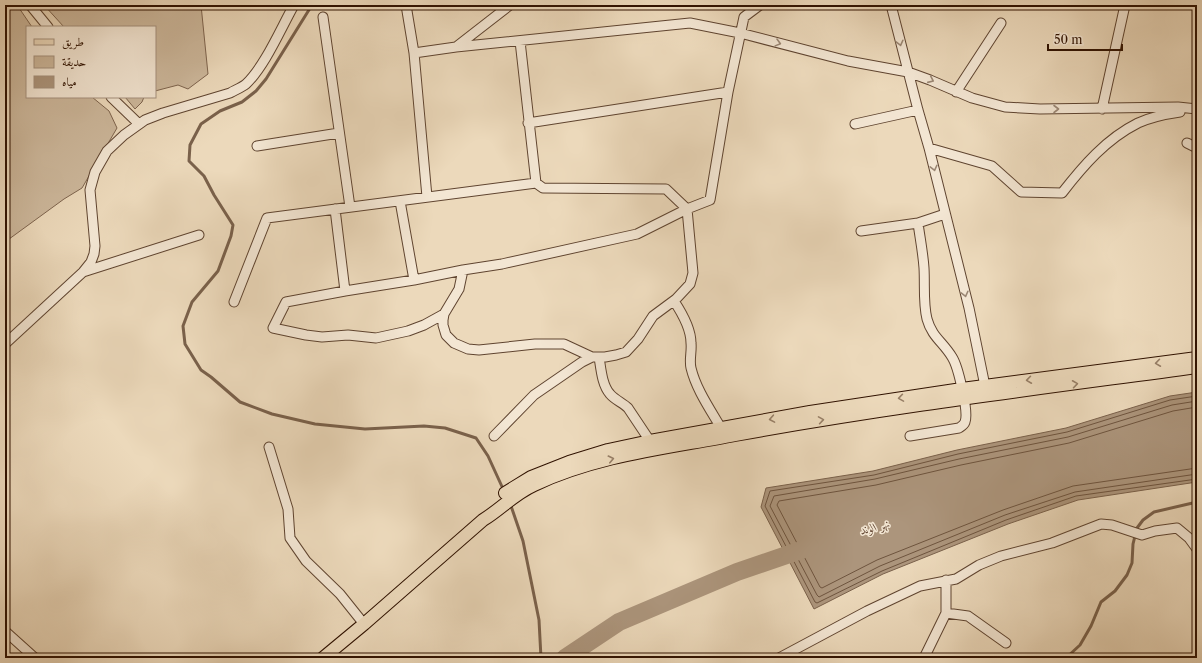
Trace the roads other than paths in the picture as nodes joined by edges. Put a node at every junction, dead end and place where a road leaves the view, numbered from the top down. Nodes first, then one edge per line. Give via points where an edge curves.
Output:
1 (30, 5) edge
2 (294, 5) edge
3 (406, 5) edge
4 (510, 5) edge
5 (760, 5) edge
6 (891, 5) edge
7 (1124, 5) edge
8 (323, 17) dead end
9 (1001, 23) dead end
10 (47, 26) edge
11 (740, 33) junction
12 (520, 41) junction
13 (456, 47) junction
14 (414, 53) junction
15 (908, 72) junction
16 (728, 92) junction
17 (956, 92) junction
18 (112, 98) edge
19 (1197, 108) edge
20 (1102, 109) junction
21 (918, 110) junction
22 (528, 123) junction
23 (139, 124) junction
24 (855, 124) dead end
25 (339, 133) junction
26 (1187, 143) dead end
27 (257, 146) dead end
28 (929, 148) junction
29 (1197, 148) edge
30 (536, 184) junction
31 (428, 197) junction
32 (400, 201) junction
33 (350, 207) junction
34 (335, 209) junction
35 (687, 209) junction
36 (945, 214) junction
37 (918, 223) junction
38 (861, 231) dead end
39 (199, 235) dead end
40 (463, 270) junction
41 (83, 272) junction
42 (414, 280) junction
43 (345, 291) junction
44 (674, 301) junction
45 (234, 302) dead end
46 (444, 314) junction
47 (5, 344) edge
48 (596, 357) junction
49 (1197, 358) edge
50 (1197, 367) edge
51 (986, 391) junction
52 (963, 394) junction
53 (721, 428) junction
54 (494, 436) dead end
55 (910, 436) dead end
56 (650, 441) junction
57 (269, 447) dead end
58 (520, 488) junction
59 (1197, 549) edge
60 (946, 580) junction
61 (946, 613) junction
62 (364, 624) junction
63 (5, 631) edge
64 (1006, 642) dead end
65 (35, 658) edge
66 (323, 658) edge
67 (779, 658) edge
68 (924, 658) edge

1 - 10 street
2 - 23 street via 268,52 252,76 239,89 159,114
3 - 14 street
4 - 13 street
5 - 11 street via 744,17
6 -> 15 street
7 - 20 street
8 - 25 street
9 - 17 street
11 - 12 street via 690,23
11 -> 15 street via 828,56
11 - 16 street
12 - 13 street
12 - 22 street
13 - 14 street
14 - 31 street
15 -> 17 street
15 - 21 street
16 - 22 street
16 - 35 street via 710,200
17 -> 20 street via 1005,107
18 - 23 street
19 - 20 street
19 - 28 street via 1139,122 1122,132 1082,167 1062,193 1021,192 992,166
21 - 24 street
21 - 28 street
22 - 30 street
23 - 41 street via 107,151 95,172 90,190 94,254
25 - 27 street
25 - 33 street
26 - 29 street
28 -> 36 street
30 - 31 street
30 - 35 street via 543,188 666,189
31 - 32 street
32 - 33 street
32 - 42 street
33 - 34 street
34 - 43 street
34 - 45 street via 267,218
35 - 40 street via 637,234 502,264
35 - 44 street via 692,279
36 - 37 street
36 -> 51 street via 969,308
37 - 38 street
37 - 52 street via 928,321 934,336 954,361
39 - 41 street
40 - 42 street
40 - 46 street via 458,289
41 - 47 street
42 - 43 street
43 - 46 street via 286,302 273,328 322,337 348,335 376,338 408,331
44 - 48 street via 653,316 626,352
44 - 53 street via 683,314 691,337 690,363 693,375
46 - 48 street via 443,325 446,335 454,343 468,349 564,344
48 - 54 street via 582,362 534,395
48 - 56 street via 608,392 628,408
49 -> 51 main road
51 -> 50 main road
51 - 52 main road
52 -> 53 main road via 810,412
52 - 55 street via 966,421 963,425 959,428
58 -> 52 main road via 617,458
53 - 56 main road
56 - 58 main road via 569,462 531,477
57 - 62 street via 288,509 290,538 306,561 340,594
58 - 62 main road via 507,492 500,504 489,510 483,520
59 - 60 street via 1177,528 1142,535 1101,524 1052,543 1001,556 956,578
60 - 61 street
60 - 67 street via 920,586
61 - 64 street via 968,616
61 - 68 street
62 - 66 main road
63 - 65 street

